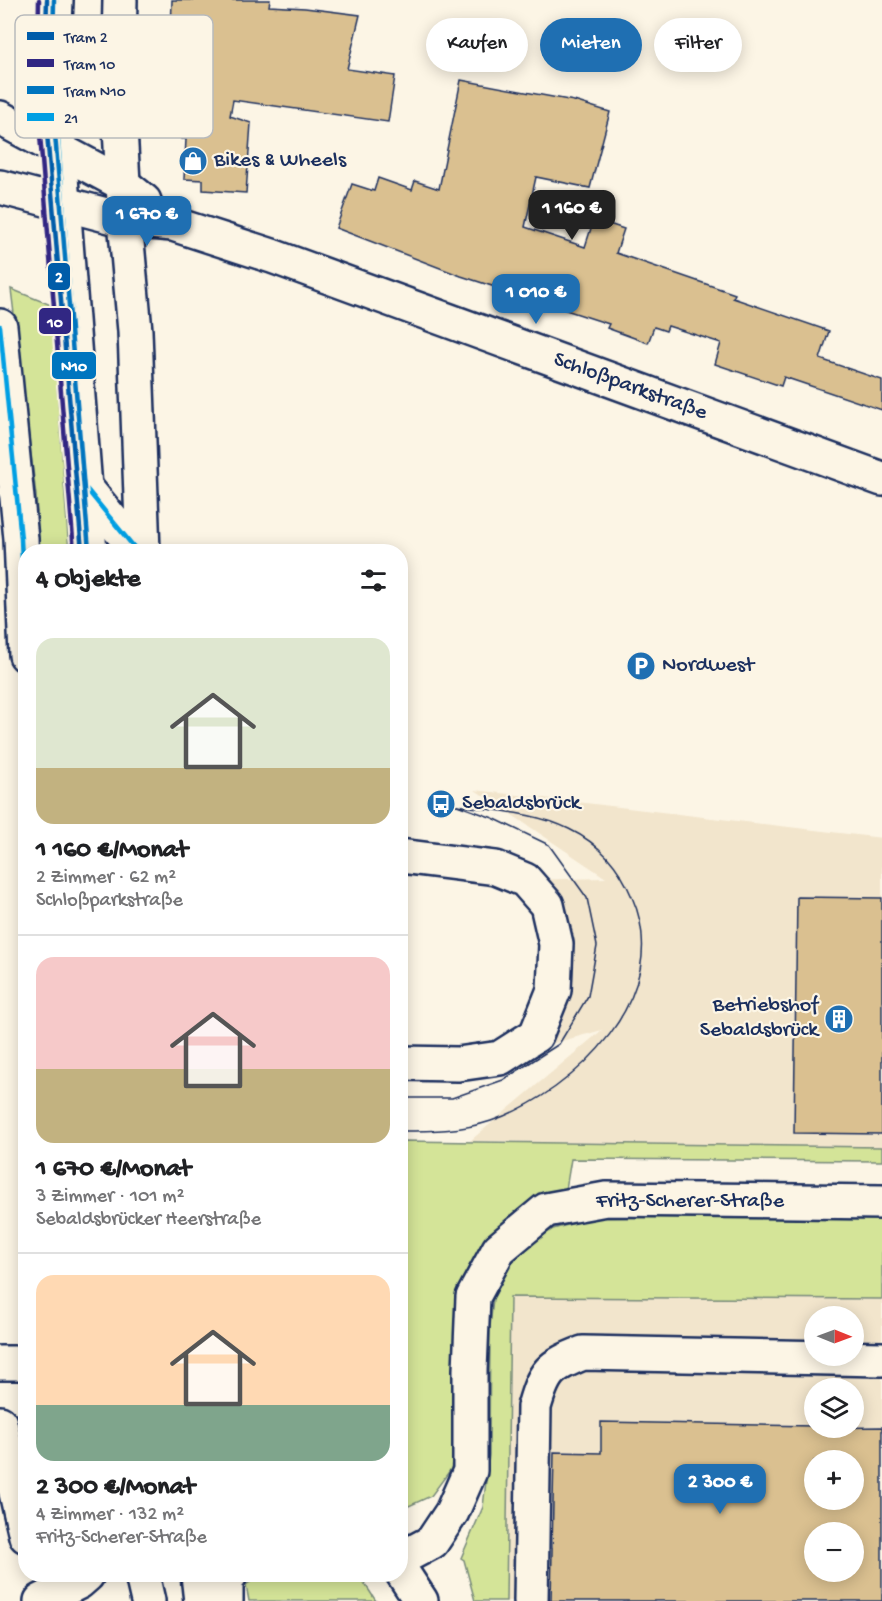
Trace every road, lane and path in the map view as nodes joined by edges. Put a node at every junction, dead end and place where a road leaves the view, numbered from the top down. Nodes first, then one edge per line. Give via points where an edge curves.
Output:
1 (56, 0) edge
2 (120, 0) edge
3 (55, 15) edge
4 (120, 15) edge
5 (0, 118) edge
6 (15, 127) edge
7 (35, 138) edge
8 (57, 138) edge
9 (121, 138) edge
10 (58, 151) junction
11 (123, 184) junction
12 (0, 186) edge
13 (62, 203) junction
14 (125, 220) junction
15 (173, 224) junction
16 (0, 326) edge
17 (882, 479) edge
18 (85, 488) junction
19 (21, 544) edge
20 (89, 544) edge
21 (131, 544) edge
22 (143, 544) edge
23 (408, 857) edge
24 (408, 1064) edge
25 (882, 1202) edge
26 (882, 1359) edge
27 (0, 1363) edge
28 (18, 1363) edge
29 (0, 1423) edge
30 (18, 1501) edge
31 (408, 1555) edge
32 (408, 1581) edge
33 (79, 1582) edge
34 (144, 1582) edge
35 (199, 1582) edge
36 (226, 1582) edge
37 (41, 1601) edge
38 (148, 1601) edge
39 (201, 1601) edge
40 (226, 1601) edge
41 (421, 1601) edge
42 (531, 1601) edge

1 - 3 street
2 - 4 street
5 - 6 street, Schloßparkstraße
7 - 10 street, Schloßparkstraße
8 - 10 street
9 - 11 street
10 - 11 street, Schloßparkstraße
10 - 13 street
11 - 14 street
11 - 15 street, Schloßparkstraße
12 - 13 street, Schloßparkstraße
13 - 14 street, Schloßparkstraße
13 - 18 street
14 - 15 street, Schloßparkstraße
14 - 22 street via 135,331
15 - 17 street, Schloßparkstraße via 272,256
16 - 19 street
18 - 20 street
18 - 21 street
23 - 24 street via 496,868 525,880 547,905 556,944 554,990 536,1035 500,1058 458,1064
25 - 31 street, Fritz-Scherer-Straße via 606,1199 546,1210 499,1249 473,1297 470,1471 452,1512 432,1542
26 - 42 street via 583,1353 558,1362 541,1381 534,1407
27 - 28 street
29 - 30 street
32 - 41 street
33 - 37 street
34 - 38 street
35 - 39 street
36 - 40 street

